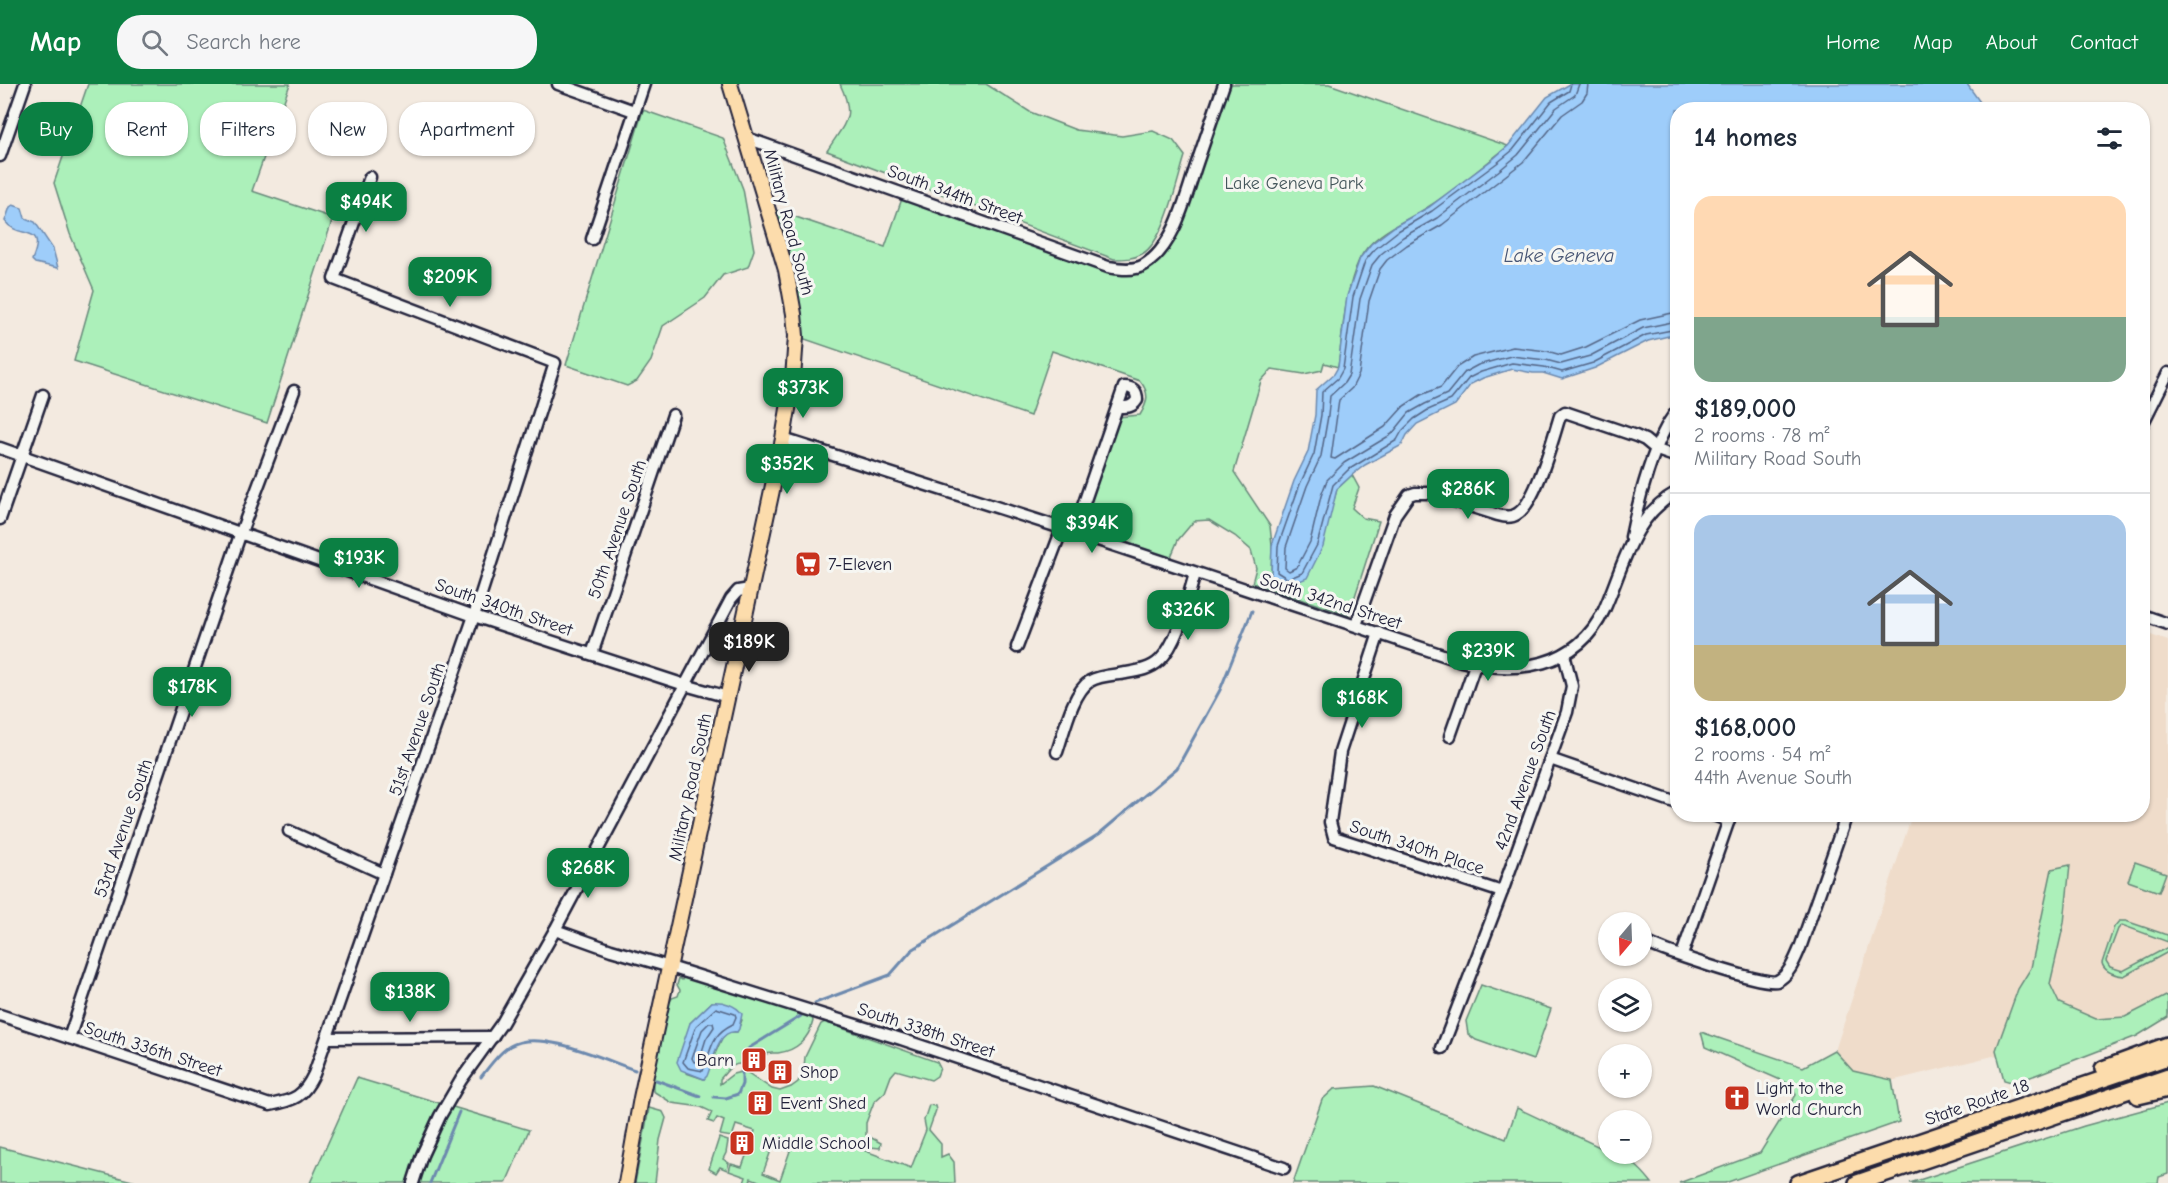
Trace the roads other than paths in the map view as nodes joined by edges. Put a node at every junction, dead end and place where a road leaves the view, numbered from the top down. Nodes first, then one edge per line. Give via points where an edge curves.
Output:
1 (25, 84) edge
2 (558, 84) edge
3 (644, 84) edge
4 (730, 84) edge
5 (1224, 84) edge
6 (634, 111) junction
7 (747, 138) junction
8 (0, 156) edge
9 (370, 177) dead end
10 (592, 240) dead end
11 (2168, 373) edge
12 (294, 391) dead end
13 (43, 395) dead end
14 (1117, 407) dead end
15 (2150, 407) edge
16 (673, 415) dead end
17 (1670, 421) edge
18 (783, 439) junction
19 (0, 448) edge
20 (1656, 450) junction
21 (1670, 455) edge
22 (22, 456) junction
23 (1670, 497) edge
24 (0, 519) edge
25 (1062, 529) junction
26 (241, 532) junction
27 (1074, 532) junction
28 (1630, 544) junction
29 (1195, 574) junction
30 (750, 589) junction
31 (474, 616) junction
32 (2150, 618) edge
33 (2168, 624) edge
34 (1356, 625) junction
35 (1379, 633) junction
36 (1017, 647) dead end
37 (592, 654) junction
38 (1564, 654) junction
39 (1475, 665) junction
40 (685, 685) junction
41 (728, 697) junction
42 (1450, 736) dead end
43 (1057, 752) dead end
44 (1550, 759) junction
45 (1670, 801) edge
46 (1729, 822) edge
47 (1844, 822) edge
48 (289, 831) dead end
49 (384, 874) junction
50 (1502, 892) junction
51 (555, 930) junction
52 (1652, 944) edge
53 (1682, 955) junction
54 (670, 967) junction
55 (0, 1015) edge
56 (493, 1037) junction
57 (69, 1038) junction
58 (327, 1038) junction
59 (2168, 1045) edge
60 (1442, 1048) dead end
61 (2168, 1057) edge
62 (2168, 1077) edge
63 (2168, 1089) edge
64 (296, 1099) joint
65 (2028, 1105) junction
66 (2062, 1114) junction
67 (1284, 1168) dead end
68 (413, 1183) edge
69 (626, 1183) edge
70 (1798, 1183) edge
71 (1857, 1183) edge

1 - 8 street
2 - 6 street
3 - 6 street
4 - 7 main road, Military Road South
5 - 7 street, South 344th Street via 1174,226 1151,261 1129,269 1108,267
6 - 10 street
7 - 18 main road, Military Road South via 786,270 794,314 794,379
9 - 31 street, 51st Avenue South via 334,279 555,363
11 - 15 street
12 - 26 street, 53rd Avenue South
13 - 22 street
14 - 27 street
16 - 37 street, 50th Avenue South
17 - 20 street
18 - 25 street, South 342nd Street
18 - 30 main road, Military Road South
19 - 22 street, South 340th Street
20 - 21 street
20 - 28 street
20 - 34 street via 1636,436 1565,412 1560,416 1536,486 1516,515 1498,515 1429,492 1408,495 1395,515
22 - 24 street
22 - 26 street, South 340th Street
23 - 28 street via 1659,505
25 - 27 street, South 342nd Street
25 - 36 street
26 - 31 street, South 340th Street
26 - 57 street, 53rd Avenue South
27 - 29 street, South 342nd Street
28 - 38 street via 1599,619
29 - 34 street, South 342nd Street
29 - 43 street via 1175,636 1160,661 1138,671 1089,682 1071,711
30 - 40 street via 734,594
30 - 41 main road, Military Road South
31 - 37 street, South 340th Street
31 - 49 street, 51st Avenue South
32 - 33 street
34 - 35 street, South 342nd Street
35 - 39 street, South 342nd Street
35 - 50 street, South 340th Place via 1340,752 1330,825 1334,837
37 - 40 street, South 340th Street
38 - 39 street, South 342nd Street via 1521,667
38 - 44 street, 42nd Avenue South via 1571,694
39 - 42 street
40 - 41 street, South 340th Street
40 - 51 street
41 - 54 main road, Military Road South
44 - 45 street
44 - 50 street, 42nd Avenue South
46 - 53 street
47 - 53 street via 1800,948 1783,978 1772,982 1757,980
48 - 49 street
49 - 58 street, 51st Avenue South
50 - 60 street, 42nd Avenue South
51 - 54 street, South 338th Street
51 - 56 street
52 - 53 street
54 - 67 street, South 338th Street via 901,1039
54 - 69 main road, Military Road South
55 - 57 street, South 336th Street
56 - 58 street
56 - 68 street via 444,1107
57 - 64 street, South 336th Street via 270,1105
58 - 64 street, 51st Avenue South via 309,1082
59 - 65 highway via 2081,1077
61 - 65 highway, State Route 18
62 - 66 highway
63 - 66 highway
65 - 70 highway, State Route 18
66 - 71 highway

